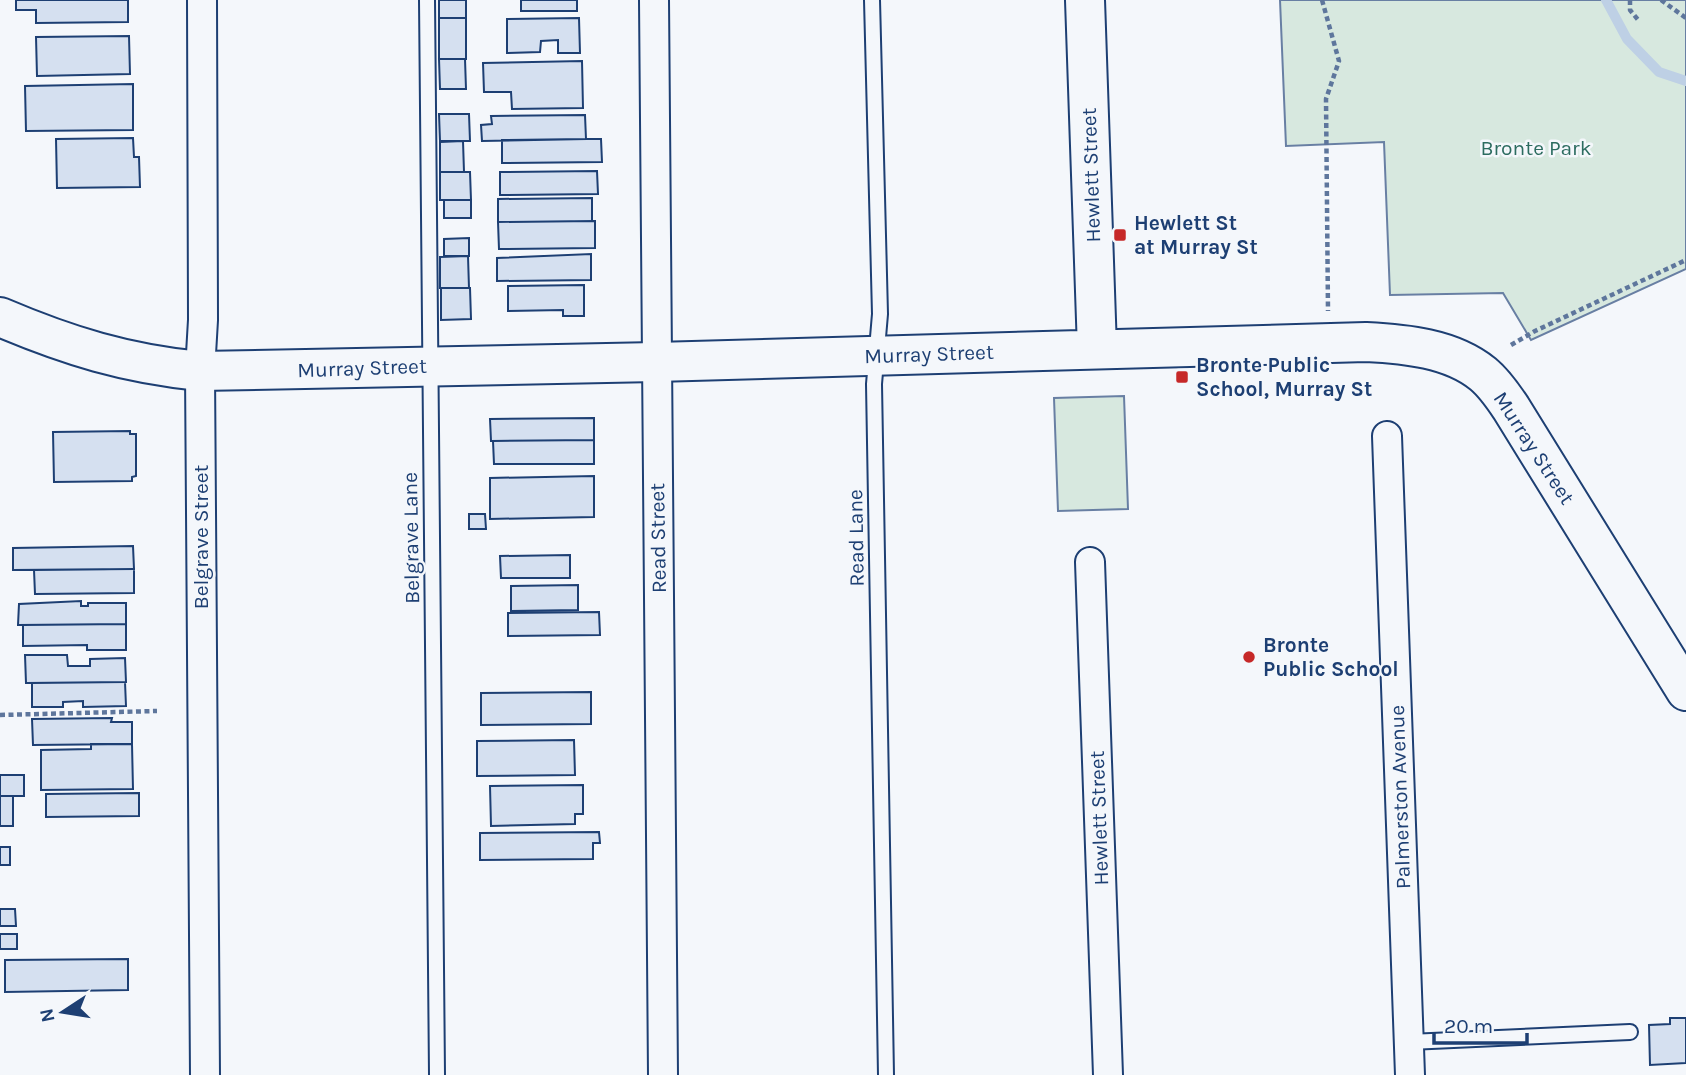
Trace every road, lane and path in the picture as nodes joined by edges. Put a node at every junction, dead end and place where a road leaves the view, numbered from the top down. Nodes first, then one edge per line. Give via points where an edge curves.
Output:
1 (202, 0) edge
2 (427, 0) edge
3 (654, 0) edge
4 (872, 0) edge
5 (1085, 0) edge
6 (1321, 0) edge
7 (1630, 0) edge
8 (1661, 0) edge
9 (1686, 18) edge
10 (1639, 21) dead end
11 (1686, 260) edge
12 (0, 317) edge
13 (1329, 344) junction
14 (1511, 345) dead end
15 (1097, 349) junction
16 (877, 355) junction
17 (656, 362) junction
18 (430, 366) junction
19 (200, 371) junction
20 (1387, 436) dead end
21 (1090, 562) dead end
22 (1686, 691) edge
23 (158, 711) dead end
24 (0, 715) edge
25 (1630, 1032) dead end
26 (1409, 1042) junction
27 (205, 1075) edge
28 (437, 1075) edge
29 (663, 1075) edge
30 (886, 1075) edge
31 (1108, 1075) edge
32 (1410, 1075) edge

1 - 19 street, Belgrave Street
2 - 18 lane, Belgrave Lane
3 - 17 street, Read Street
4 - 16 lane, Read Lane via 880,314
5 - 15 main road, Hewlett Street
6 - 13 path via 1339,61 1326,99
7 - 10 path via 1630,10
8 - 9 path
11 - 14 path
12 - 19 main road, Murray Street via 124,360
13 - 15 main road, Murray Street
13 - 22 main road, Murray Street via 1409,345 1446,355 1482,373 1511,408
15 - 16 main road, Murray Street
16 - 17 main road, Murray Street
16 - 30 lane, Read Lane
17 - 18 main road, Murray Street
17 - 29 street, Read Street
18 - 19 main road, Murray Street
18 - 28 lane, Belgrave Lane
19 - 27 street, Belgrave Street
20 - 26 street, Palmerston Avenue
21 - 31 street, Hewlett Street
23 - 24 path
25 - 26 lane
26 - 32 street, Palmerston Avenue

